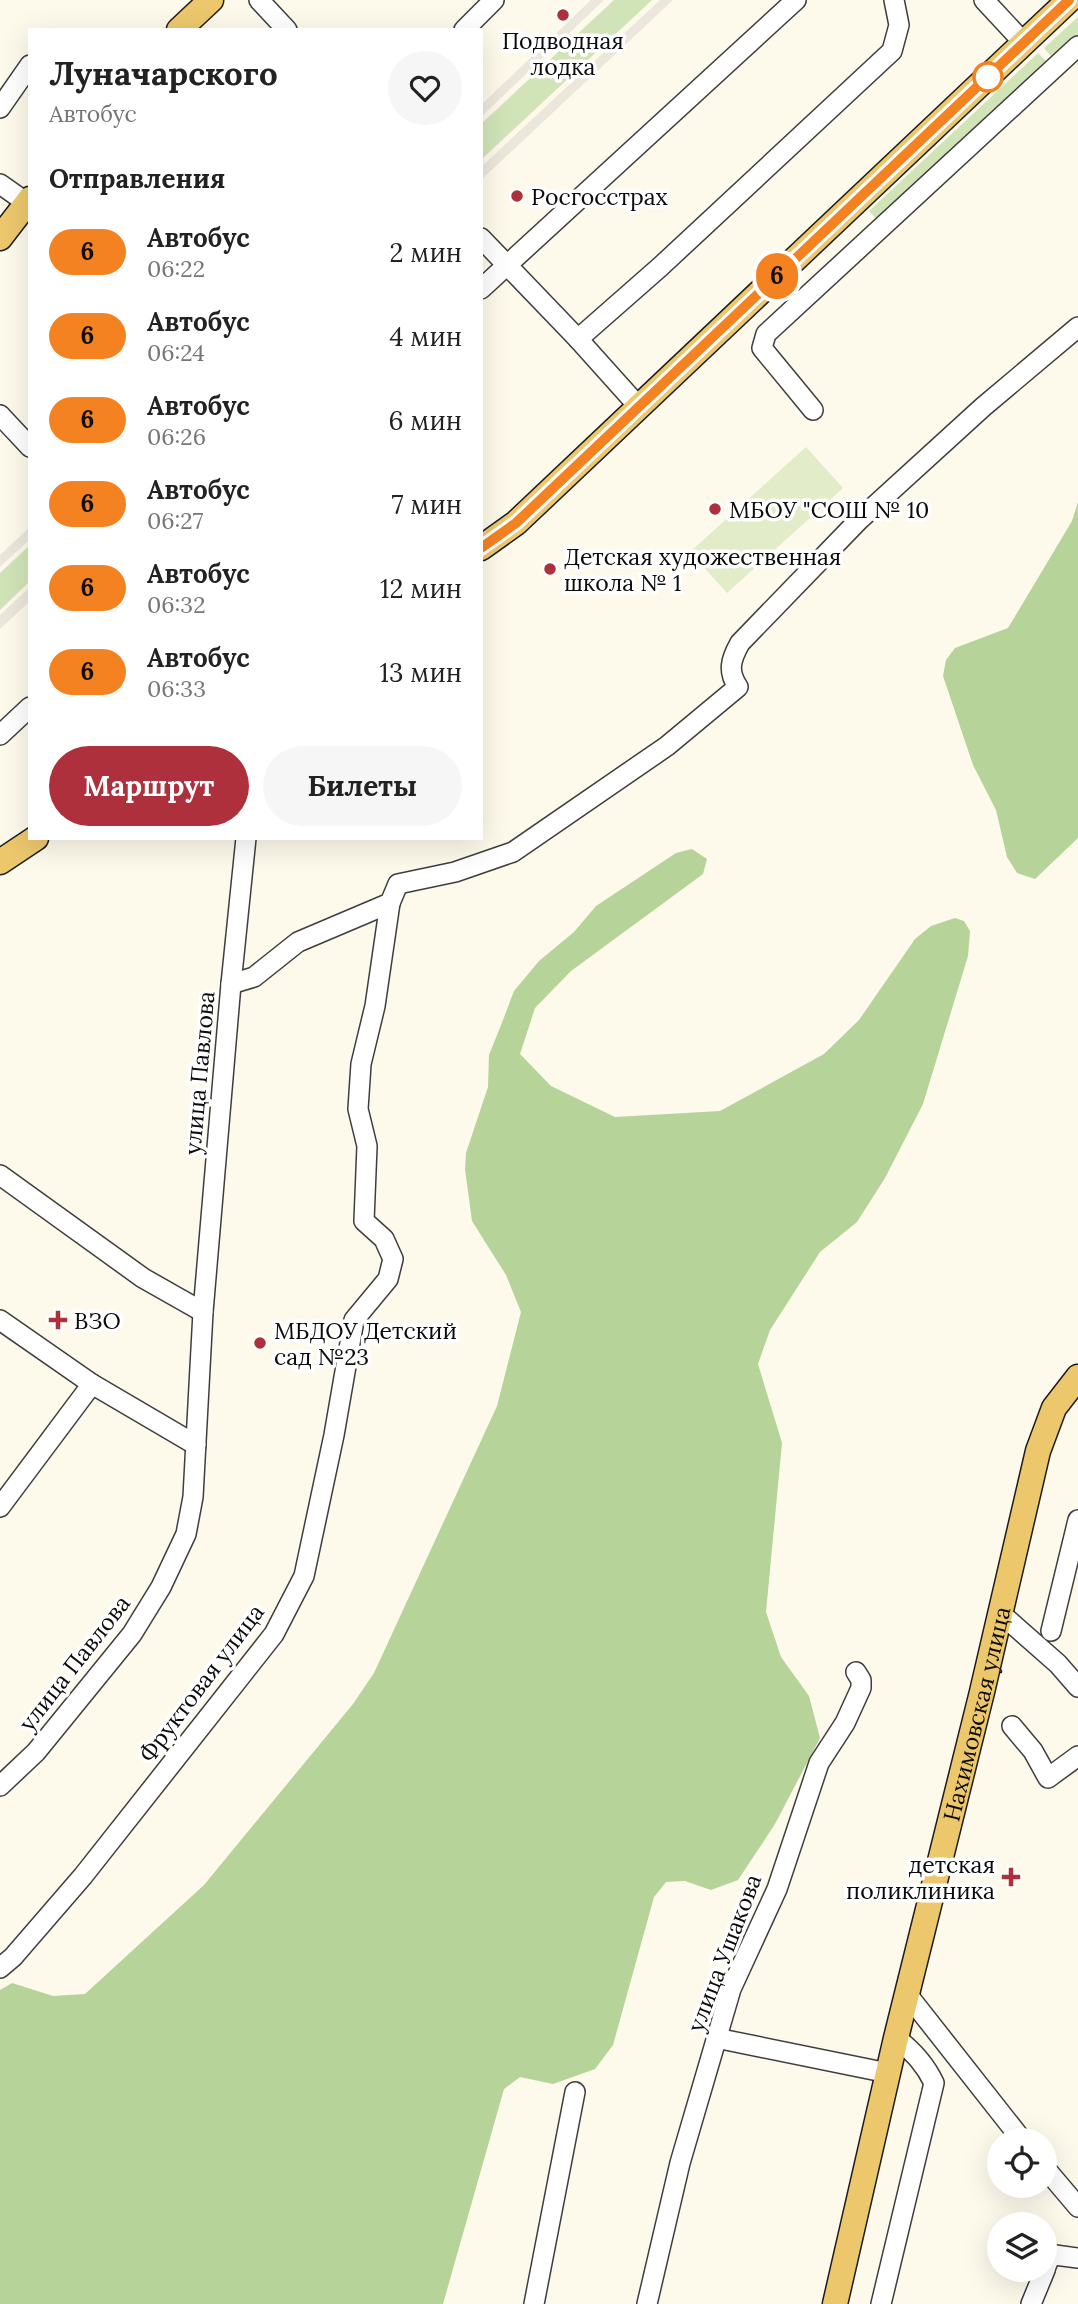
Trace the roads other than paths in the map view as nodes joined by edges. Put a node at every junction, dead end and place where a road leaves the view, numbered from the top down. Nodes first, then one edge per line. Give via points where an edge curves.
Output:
1 (211, 0) edge
2 (259, 0) edge
3 (494, 0) edge
4 (796, 0) edge
5 (894, 0) edge
6 (984, 0) edge
7 (1069, 0) edge
8 (181, 28) edge
9 (285, 28) edge
10 (466, 28) edge
11 (1024, 43) junction
12 (1078, 46) edge
13 (28, 68) edge
14 (0, 108) edge
15 (0, 184) edge
16 (28, 201) edge
17 (0, 237) edge
18 (483, 240) edge
19 (507, 265) junction
20 (483, 287) edge
21 (1078, 327) edge
22 (578, 339) junction
23 (639, 407) junction
24 (813, 410) dead end
25 (0, 415) edge
26 (28, 445) edge
27 (483, 547) edge
28 (28, 709) edge
29 (0, 735) edge
30 (33, 840) edge
31 (246, 840) edge
32 (0, 862) edge
33 (390, 903) junction
34 (231, 984) junction
35 (0, 1175) edge
36 (203, 1312) junction
37 (0, 1320) edge
38 (1078, 1377) edge
39 (92, 1384) junction
40 (196, 1445) junction
41 (0, 1507) edge
42 (1078, 1520) edge
43 (999, 1612) junction
44 (1051, 1631) dead end
45 (856, 1672) dead end
46 (1078, 1687) edge
47 (1012, 1726) dead end
48 (1078, 1756) edge
49 (0, 1786) edge
50 (0, 1968) edge
51 (907, 1994) junction
52 (716, 2038) junction
53 (896, 2038) junction
54 (888, 2073) junction
55 (575, 2092) dead end
56 (1012, 2128) edge
57 (1057, 2182) edge
58 (1078, 2207) edge
59 (1057, 2255) edge
60 (1078, 2259) edge
61 (1040, 2282) edge
62 (534, 2304) edge
63 (646, 2304) edge
64 (835, 2304) edge
65 (881, 2304) edge
66 (1031, 2304) edge

1 - 8 main road
2 - 9 street
3 - 10 street
4 - 19 street
5 - 22 street via 900,25 892,51
6 - 11 street
7 - 11 main road
11 - 23 main road
12 - 24 street via 766,334 762,348
13 - 14 street
15 - 16 street
16 - 17 main road
18 - 19 street
19 - 20 street
19 - 22 street
21 - 33 street via 859,520 813,567 740,643 730,667 738,687 688,729 513,852 455,872 398,884
22 - 23 street
23 - 27 main road via 516,523
25 - 26 street
28 - 29 street
30 - 32 main road
31 - 34 street, улица Павлова
33 - 34 street via 298,942 254,977
33 - 50 street, Фруктовая улица via 361,1064 358,1109 367,1146 364,1221 384,1239 393,1259 388,1279 355,1320 304,1576 274,1634 83,1876
34 - 36 street, улица Павлова
35 - 36 street via 143,1278
36 - 40 street, улица Павлова
37 - 39 street
38 - 43 main road, Нахимовская улица via 1045,1428
39 - 40 street
39 - 41 street
40 - 49 street, улица Павлова via 186,1534 161,1587 105,1670 36,1752
42 - 44 street
43 - 46 street
43 - 51 main road, Нахимовская улица
45 - 52 street, улица Ушакова via 861,1688 819,1763 777,1889 731,1989
47 - 48 street via 1048,1778
51 - 53 main road, Нахимовская улица
51 - 56 street
52 - 54 street
52 - 63 street, улица Ушакова
53 - 54 main road, Нахимовская улица
53 - 65 street via 922,2062 934,2082
54 - 64 main road, Нахимовская улица
55 - 62 street
57 - 58 street
59 - 60 street
61 - 66 street

